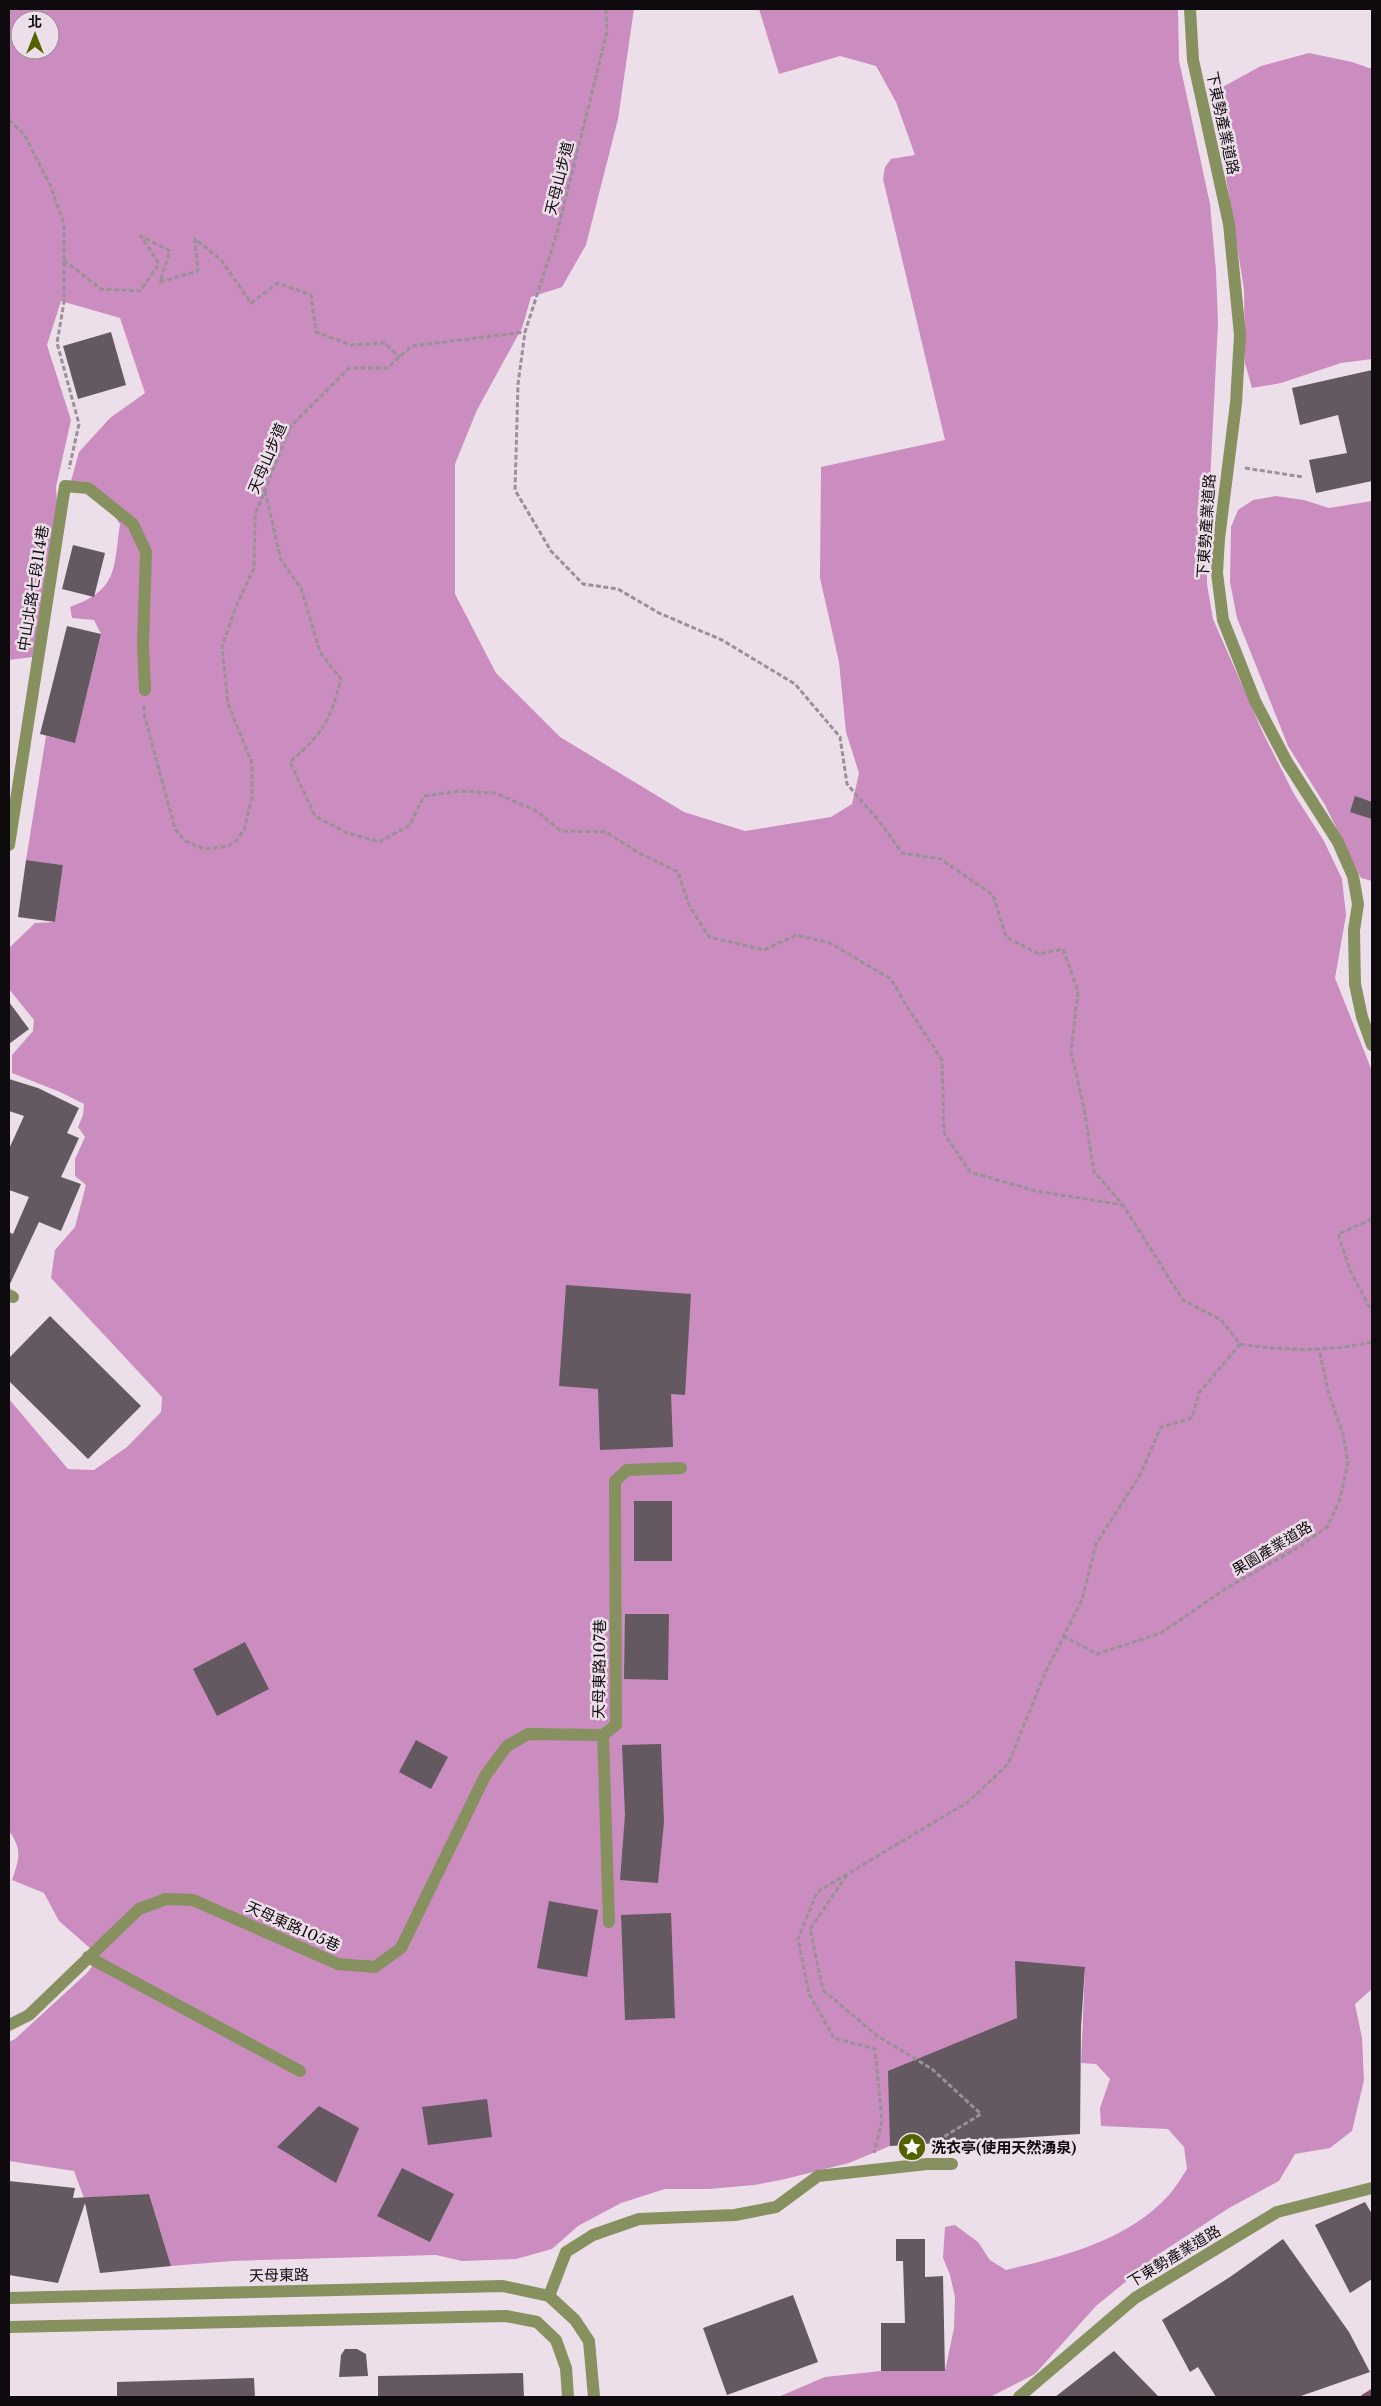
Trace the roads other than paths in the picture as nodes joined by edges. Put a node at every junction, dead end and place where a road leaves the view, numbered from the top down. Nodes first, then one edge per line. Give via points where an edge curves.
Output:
1 (1190, 9) edge
2 (145, 690) road end
3 (9, 845) edge
4 (1372, 1045) edge
5 (681, 1468) dead end
6 (603, 1735) junction
7 (609, 1922) dead end
8 (88, 1958) junction
9 (9, 2025) edge
10 (300, 2071) dead end
11 (952, 2164) dead end
12 (1372, 2188) edge
13 (549, 2296) junction
14 (9, 2298) edge
15 (9, 2327) edge
16 (568, 2397) edge
17 (594, 2397) edge
18 (1019, 2397) edge

1 - 4 street, 下東勢產業道路 via 1193,60 1229,224 1240,335 1236,403 1217,573 1223,620 1255,701 1287,762 1338,842 1353,876 1358,904 1354,930 1355,984
2 - 3 street, 中山北路七段114巷 via 146,552 133,524 88,488 65,486
5 - 6 street, 天母東路107巷 via 627,1470 615,1481 616,1725
6 - 7 street, 天母東路107巷
6 - 8 street, 天母東路105巷 via 528,1734 507,1746 485,1776 401,1948 375,1967 338,1964 193,1900 166,1899 139,1909
8 - 9 street, 天母東路105巷 via 29,2014
8 - 10 street
11 - 13 street via 818,2176 776,2206 735,2215 640,2219 593,2235 566,2252
12 - 18 street, 下東勢產業道路 via 1277,2212 1135,2298
13 - 14 street, 天母東路 via 503,2286
13 - 17 street via 575,2320 589,2341
15 - 16 street via 506,2316 537,2322 556,2340 566,2368

